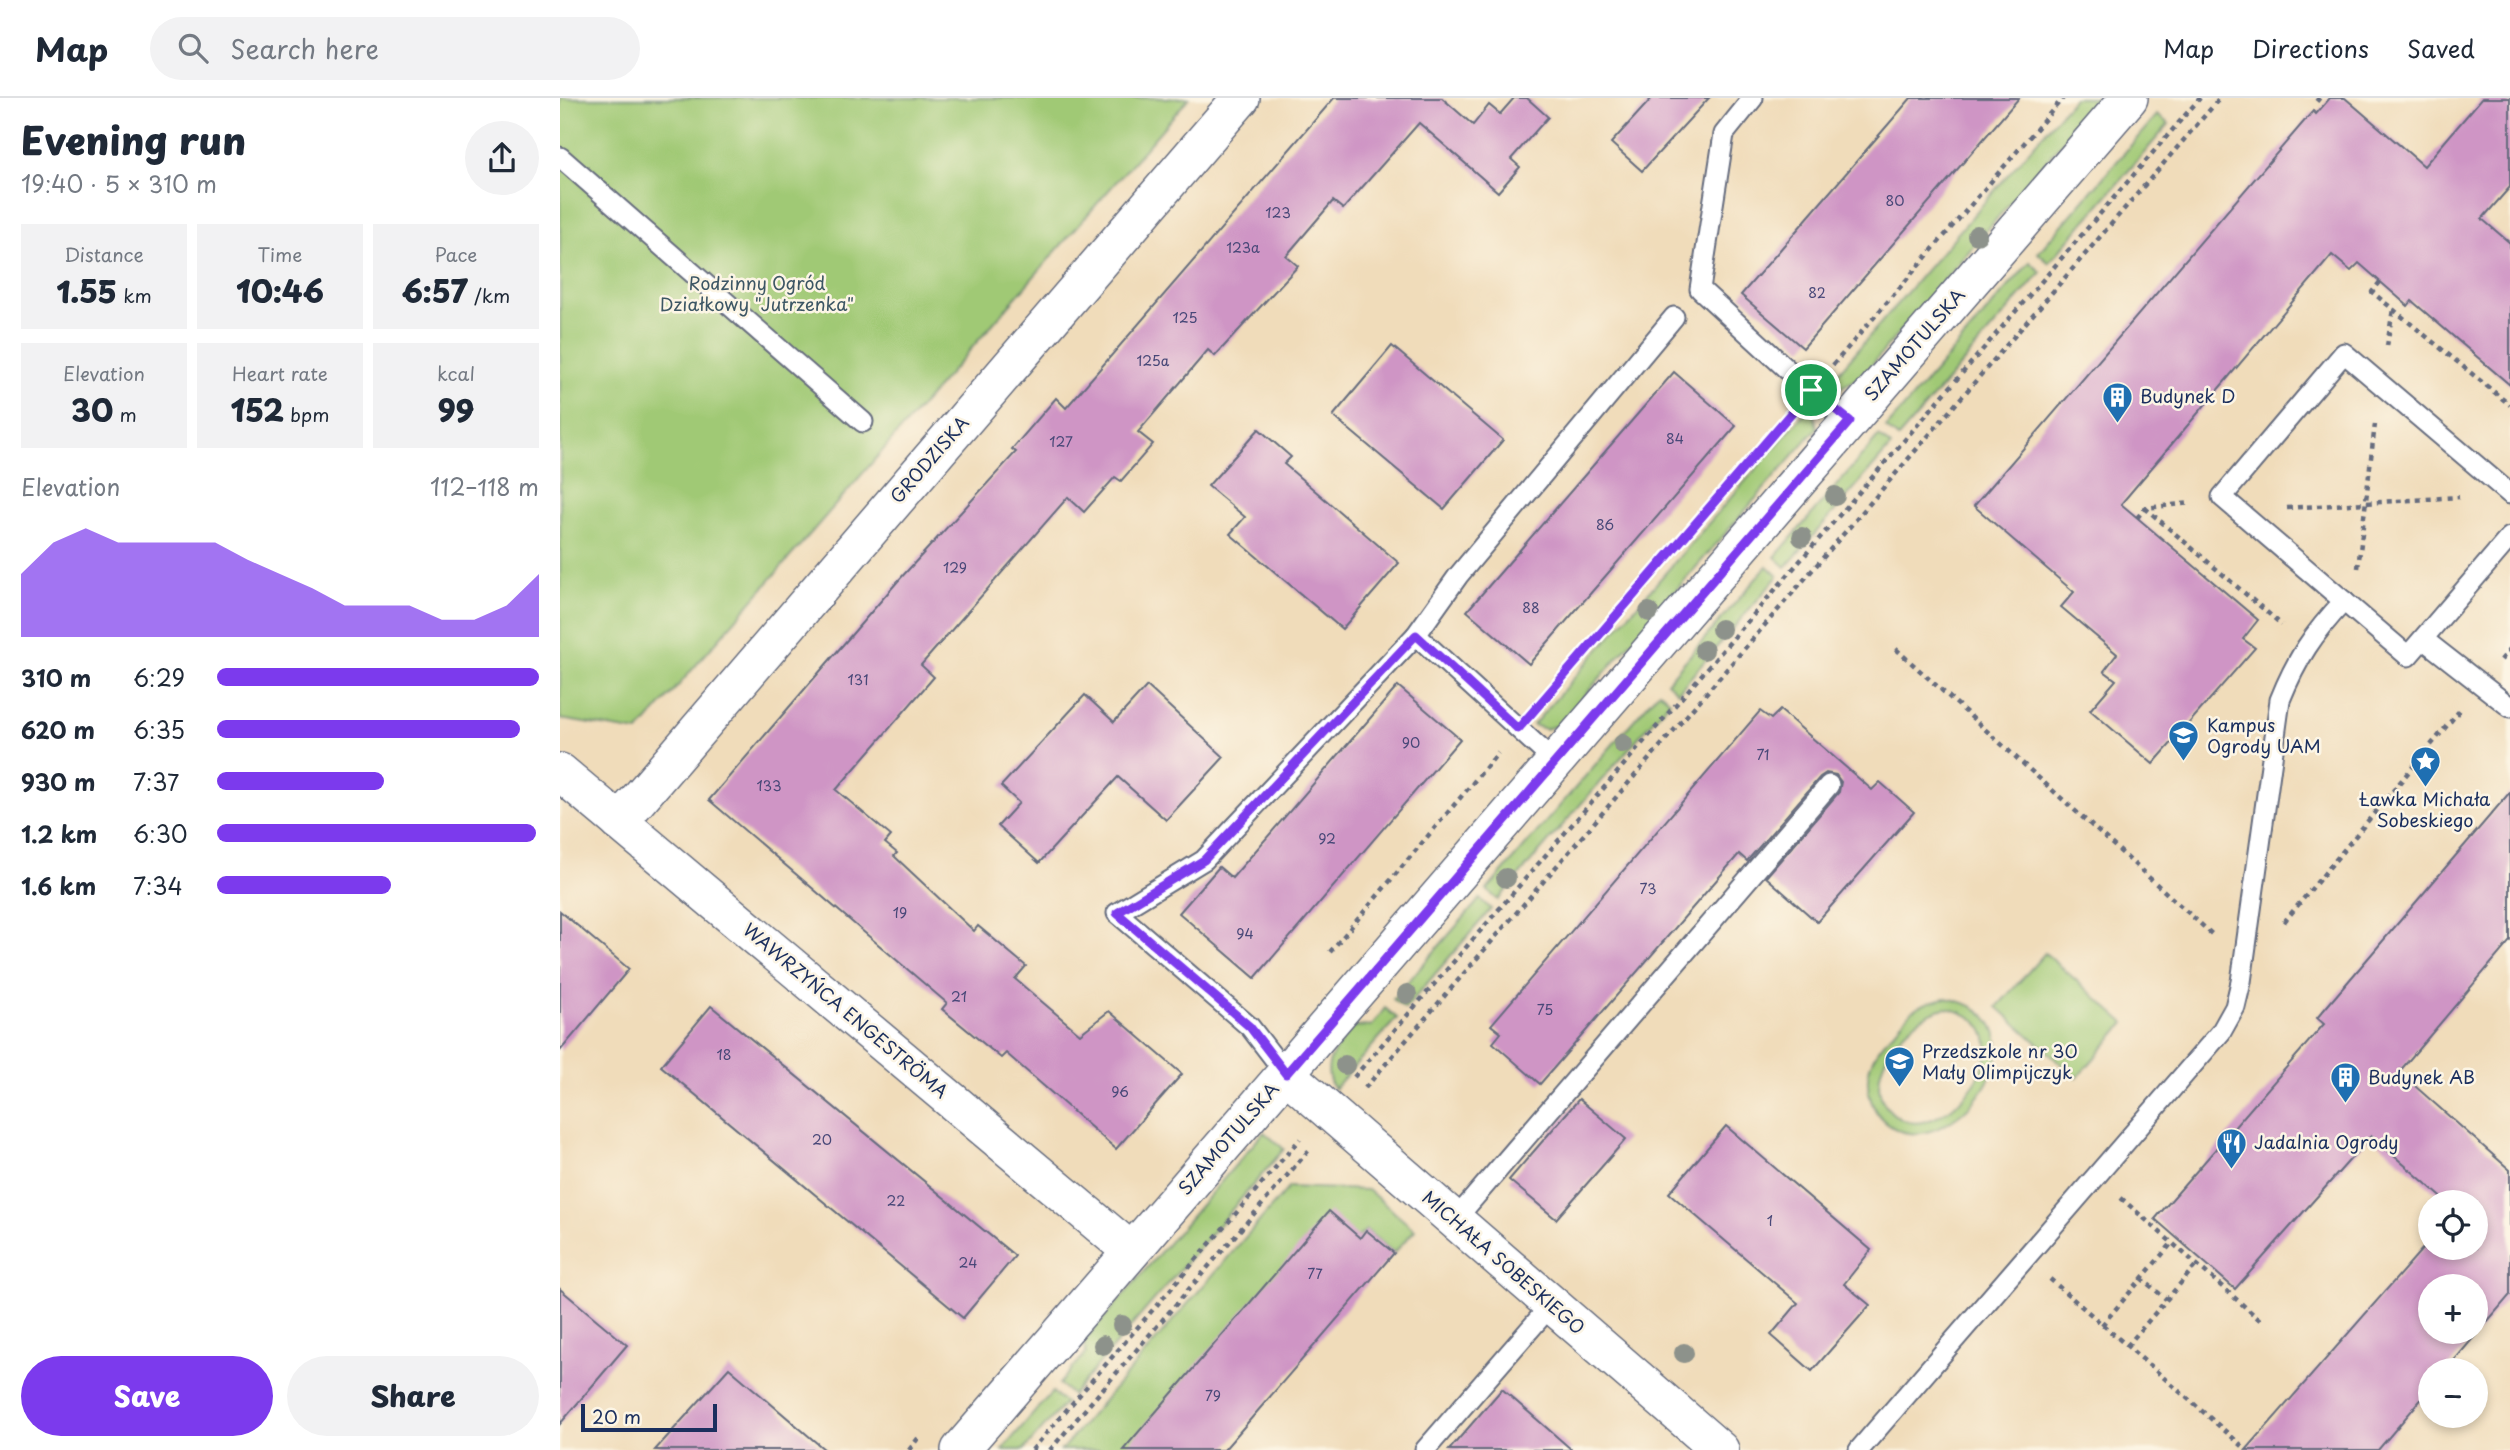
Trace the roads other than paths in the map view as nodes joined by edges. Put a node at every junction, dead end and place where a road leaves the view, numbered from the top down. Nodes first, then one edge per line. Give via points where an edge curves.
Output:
1 (1241, 98) edge
2 (1753, 98) edge
3 (2129, 98) edge
4 (560, 158) edge
5 (1674, 317) dead end
6 (1850, 421) junction
7 (863, 422) dead end
8 (2510, 494) edge
9 (2510, 537) edge
10 (2344, 601) junction
11 (1416, 635) junction
12 (2423, 639) junction
13 (2510, 707) edge
14 (1555, 762) junction
15 (560, 772) edge
16 (1829, 785) dead end
17 (619, 822) junction
18 (1286, 1074) junction
19 (1454, 1221) junction
20 (1131, 1251) junction
21 (1551, 1306) junction
22 (960, 1450) edge
23 (1425, 1450) edge
24 (1720, 1450) edge
25 (1860, 1450) edge

1 - 17 street, GRODZISKA
2 - 6 lane via 1724,134 1700,289
3 - 6 street, SZAMOTULSKA
4 - 7 lane
5 - 11 lane via 1458,576
6 - 14 street, SZAMOTULSKA
8 - 10 lane via 2344,354 2222,497
9 - 12 lane
10 - 12 lane via 2409,656
10 - 25 lane via 2294,664 2280,701 2244,958 2235,1007 2221,1032
11 - 14 lane
11 - 18 lane via 1204,860 1117,913 1250,1027
12 - 13 lane
14 - 18 street, SZAMOTULSKA
15 - 17 street, WAWRZYŃCA ENGESTRÖMA
16 - 19 lane
17 - 20 street, WAWRZYŃCA ENGESTRÖMA
18 - 19 street, MICHAŁA SOBESKIEGO
18 - 20 street, SZAMOTULSKA
19 - 21 street, MICHAŁA SOBESKIEGO
20 - 22 street, SZAMOTULSKA
21 - 23 lane
21 - 24 street, MICHAŁA SOBESKIEGO

